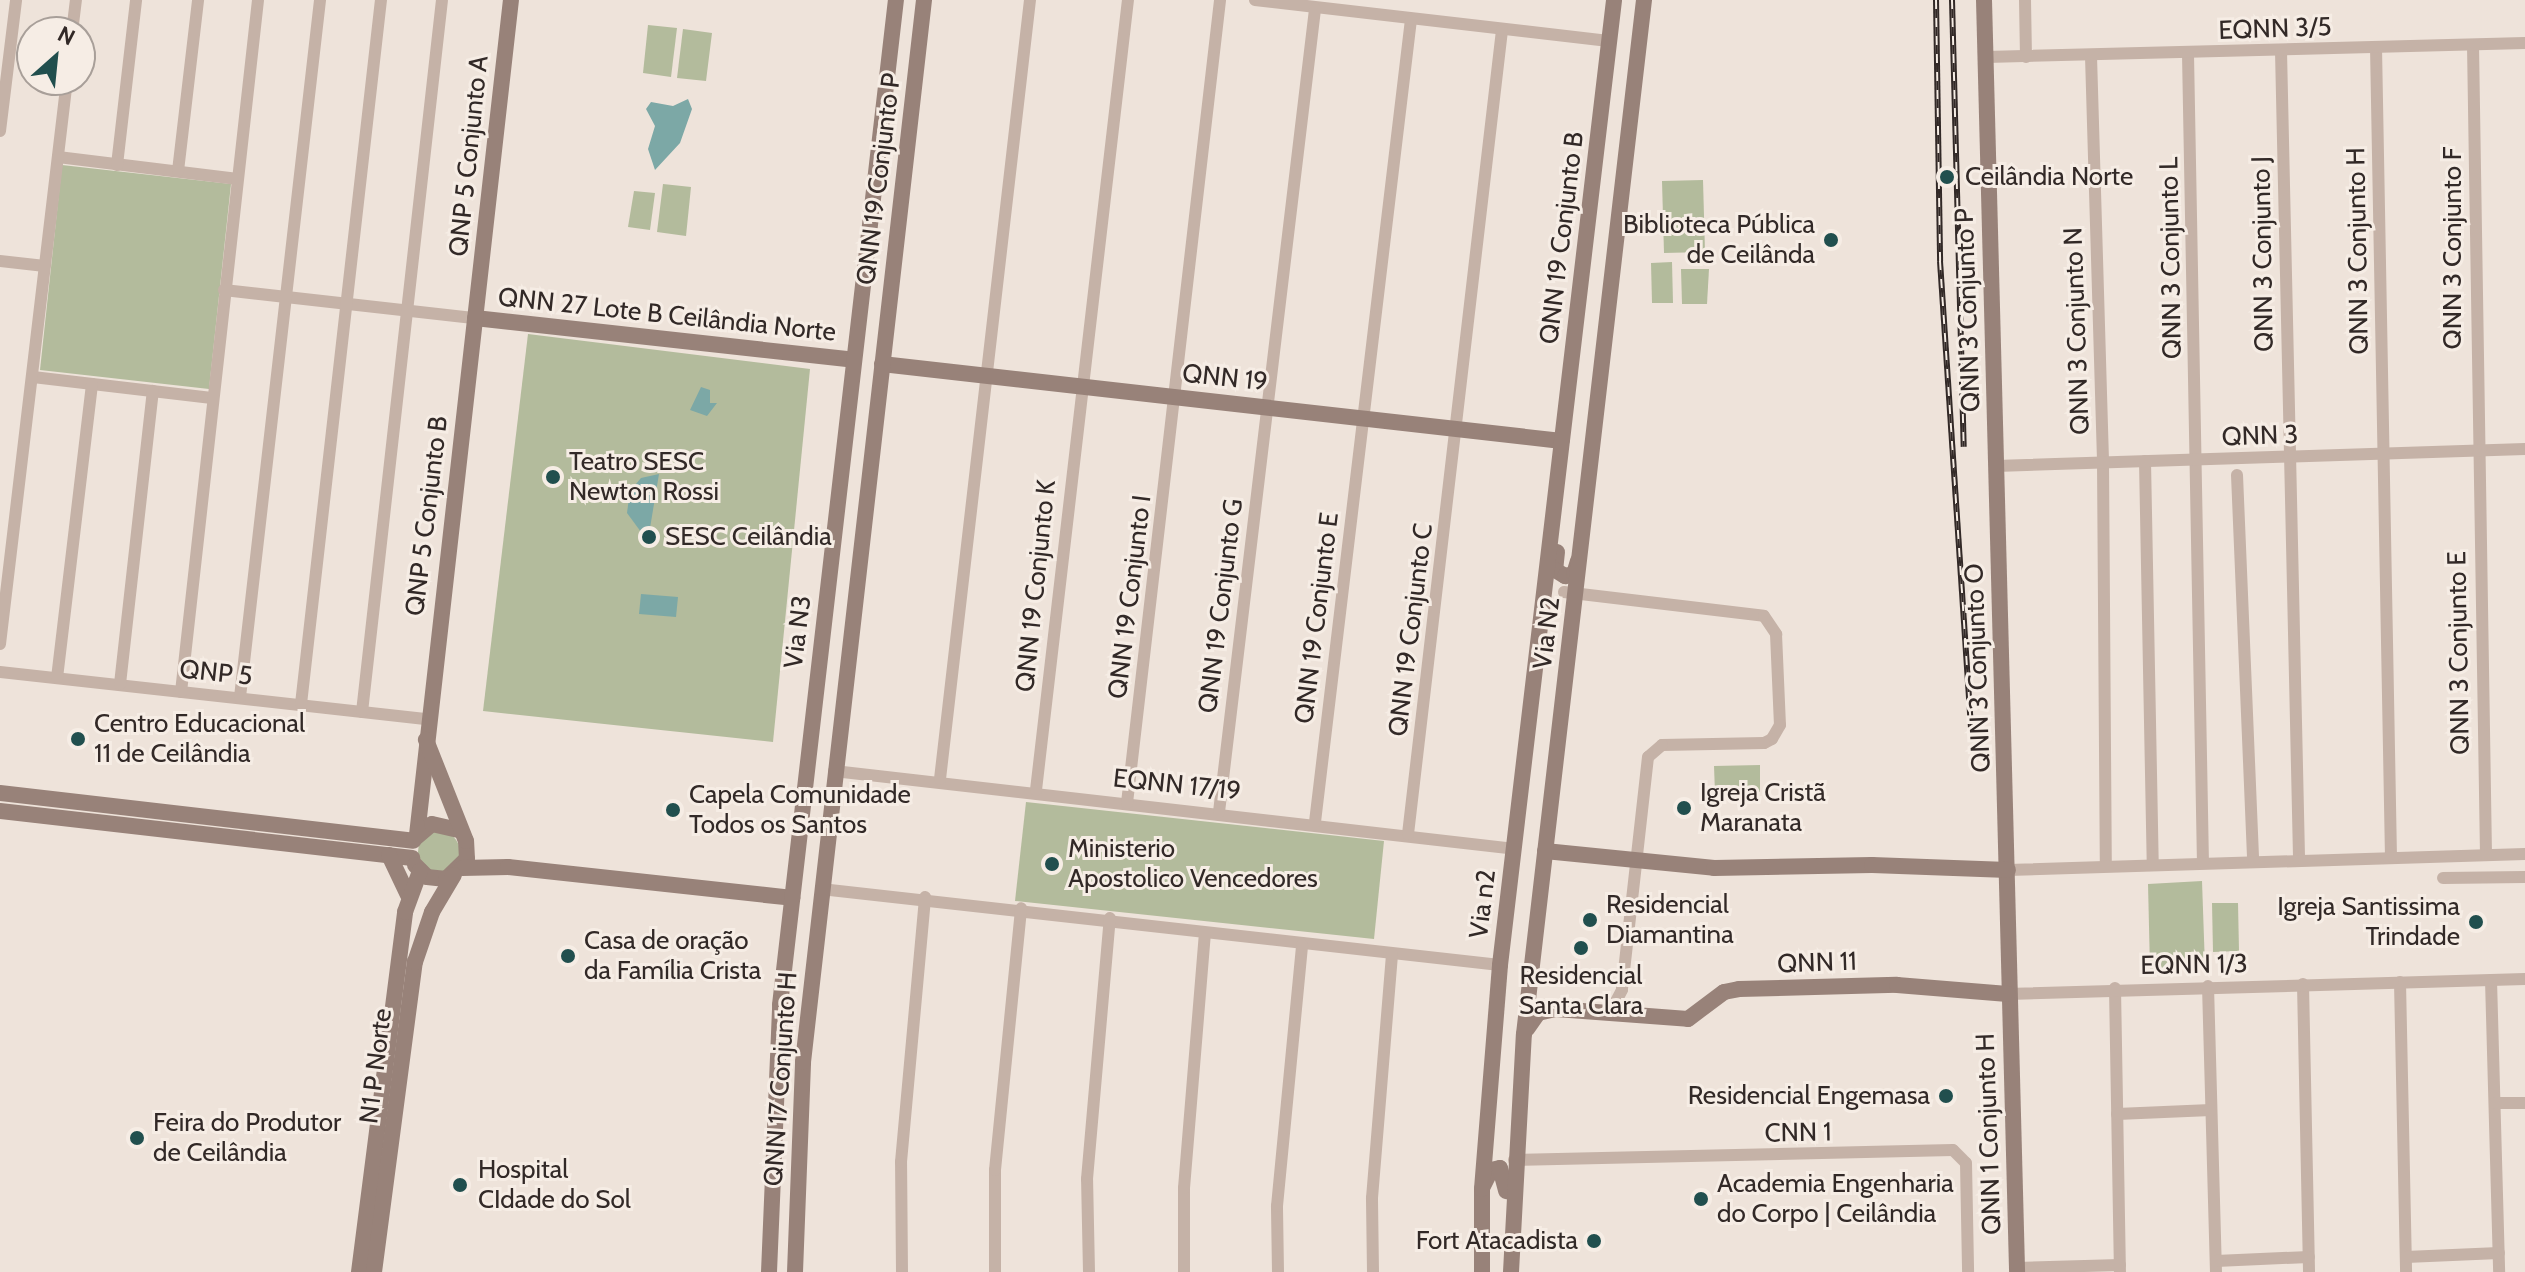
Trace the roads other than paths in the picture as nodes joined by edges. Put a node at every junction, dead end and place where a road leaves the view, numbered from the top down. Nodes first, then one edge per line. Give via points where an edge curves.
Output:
1 (16, 0) edge
2 (136, 0) edge
3 (198, 0) edge
4 (258, 0) edge
5 (320, 0) edge
6 (381, 0) edge
7 (442, 0) edge
8 (511, 0) edge
9 (897, 0) edge
10 (924, 0) edge
11 (1030, 0) edge
12 (1128, 0) edge
13 (1220, 0) edge
14 (1255, 0) edge
15 (1614, 0) edge
16 (1644, 0) edge
17 (1984, 0) edge
18 (2025, 0) edge
19 (1315, 9) junction
20 (1411, 19) junction
21 (1502, 30) junction
22 (1609, 41) junction
23 (2525, 43) edge
24 (2473, 45) junction
25 (2376, 47) junction
26 (2281, 51) junction
27 (2188, 54) junction
28 (2091, 56) junction
29 (1986, 57) junction
30 (2026, 57) junction
31 (1607, 59) junction
32 (65, 96) edge
33 (910, 111) junction
34 (0, 131) edge
35 (880, 142) junction
36 (58, 157) junction
37 (117, 165) junction
38 (178, 171) junction
39 (1625, 172) junction
40 (236, 179) junction
41 (1588, 232) junction
42 (895, 247) junction
43 (0, 261) edge
44 (45, 266) junction
45 (224, 290) junction
46 (286, 298) junction
47 (347, 303) junction
48 (406, 310) junction
49 (475, 318) junction
50 (1603, 343) junction
51 (854, 360) junction
52 (882, 364) junction
53 (33, 377) junction
54 (988, 378) junction
55 (92, 384) junction
56 (851, 387) junction
57 (1081, 387) junction
58 (153, 391) junction
59 (1176, 397) junction
60 (212, 398) junction
61 (1268, 406) junction
62 (1362, 419) junction
63 (1457, 431) junction
64 (1562, 444) junction
65 (2525, 449) edge
66 (2476, 451) junction
67 (2385, 454) junction
68 (2289, 456) junction
69 (2197, 460) junction
70 (2145, 461) junction
71 (2103, 462) junction
72 (1996, 466) junction
73 (2237, 475) dead end
74 (1580, 558) junction
75 (856, 580) junction
76 (1570, 593) junction
77 (1543, 608) junction
78 (825, 611) junction
79 (0, 644) edge
80 (0, 672) edge
81 (57, 678) junction
82 (120, 684) junction
83 (181, 692) junction
84 (240, 697) junction
85 (301, 704) junction
86 (362, 712) junction
87 (425, 727) junction
88 (834, 771) junction
89 (940, 779) junction
90 (1036, 790) junction
91 (0, 793) edge
92 (831, 800) junction
93 (1127, 803) junction
94 (0, 811) edge
95 (1219, 812) junction
96 (1315, 822) junction
97 (458, 830) junction
98 (1408, 834) junction
99 (467, 848) junction
100 (1515, 849) junction
101 (415, 851) junction
102 (1545, 851) junction
103 (2525, 854) edge
104 (389, 855) junction
105 (2486, 855) junction
106 (2505, 855) junction
107 (2391, 857) junction
108 (2299, 859) junction
109 (2253, 860) junction
110 (1635, 861) junction
111 (2203, 862) junction
112 (2153, 863) junction
113 (2106, 865) junction
114 (508, 867) junction
115 (2008, 870) junction
116 (458, 872) junction
117 (2506, 876) junction
118 (2525, 877) edge
119 (2443, 878) dead end
120 (821, 889) junction
121 (408, 895) junction
122 (925, 897) junction
123 (792, 898) junction
124 (1021, 908) junction
125 (1110, 918) junction
126 (1205, 933) junction
127 (1302, 945) junction
128 (1392, 955) junction
129 (1500, 965) junction
130 (2525, 979) edge
131 (2491, 980) junction
132 (2400, 982) junction
133 (2303, 984) junction
134 (2208, 986) junction
135 (2115, 988) junction
136 (2008, 994) junction
137 (780, 1005) junction
138 (1610, 1013) junction
139 (1495, 1024) junction
140 (1524, 1034) junction
141 (2495, 1103) junction
142 (2525, 1103) edge
143 (2211, 1110) junction
144 (2117, 1114) junction
145 (798, 1130) junction
146 (1515, 1136) junction
147 (770, 1160) junction
148 (1514, 1160) junction
149 (1482, 1189) junction
150 (2499, 1253) junction
151 (2309, 1257) junction
152 (2406, 1257) junction
153 (2216, 1267) edge
154 (2120, 1268) edge
155 (2017, 1270) edge
156 (359, 1272) edge
157 (374, 1272) edge
158 (769, 1272) edge
159 (793, 1272) edge
160 (902, 1272) edge
161 (995, 1272) edge
162 (1089, 1272) edge
163 (1184, 1272) edge
164 (1278, 1272) edge
165 (1373, 1272) edge
166 (1482, 1272) edge
167 (1509, 1272) edge
168 (1968, 1272) edge
169 (2309, 1272) edge
170 (2406, 1272) edge
171 (2499, 1272) edge

1 - 34 street
2 - 37 street
3 - 38 street
4 - 40 street
5 - 46 street
6 - 47 street
7 - 48 street
8 - 49 main road, QNP 5 Conjunto A
9 - 33 main road via 891,112 902,120
9 - 35 main road, Via N3
10 - 33 main road, QNN 19 Conjunto P
11 - 54 street
12 - 57 street, QNN 19 Conjunto K
13 - 59 street, QNN 19 Conjunto I
14 - 19 street
15 - 22 main road
16 - 39 main road, Via N2
17 - 29 main road, QNN 3 Conjunto P
18 - 30 street
19 - 20 street
19 - 61 street, QNN 19 Conjunto G
20 - 21 street
20 - 62 street, QNN 19 Conjunto E
21 - 22 street
21 - 63 street, QNN 19 Conjunto C
22 - 31 main road, QNN 19 Conjunto B
23 - 24 street, EQNN 3/5
24 - 25 street, EQNN 3/5
24 - 66 street, QNN 3 Conjunto F
25 - 26 street, EQNN 3/5
25 - 67 street, QNN 3 Conjunto H
26 - 27 street, EQNN 3/5
26 - 68 street, QNN 3 Conjunto J
27 - 28 street, EQNN 3/5
27 - 69 street, QNN 3 Conjunto L
28 - 30 street, EQNN 3/5
28 - 71 street, QNN 3 Conjunto N
29 - 30 street, EQNN 3/5
29 - 72 main road, QNN 3 Conjunto P
31 - 39 main road via 1603,198 1617,197
31 - 41 main road, QNN 19 Conjunto B
32 - 36 street
33 - 42 main road, QNN 19 Conjunto P
35 - 42 main road via 893,134 902,145 892,215
35 - 51 main road, Via N3
36 - 37 street
36 - 44 street
37 - 38 street
38 - 40 street
39 - 50 main road, Via N2
40 - 45 street
41 - 50 main road via 1595,213 1612,218 1602,293
41 - 64 main road, QNN 19 Conjunto B
42 - 52 main road, QNN 19 Conjunto P
43 - 44 street
44 - 53 street
45 - 46 street
45 - 60 street
46 - 47 street
46 - 84 street
47 - 48 street
47 - 85 street
48 - 49 street
48 - 86 street
49 - 51 main road, QNN 27 Lote B Ceilândia Norte
49 - 87 main road, QNP 5 Conjunto B
50 - 74 main road, Via N2
51 - 56 main road, Via N3
52 - 54 main road, QNN 19
52 - 75 main road, QNN 19 Conjunto P
53 - 55 street
53 - 79 street
54 - 57 main road, QNN 19
54 - 89 street
55 - 58 street
55 - 81 street
56 - 75 main road via 854,428 837,577 844,588
56 - 78 main road, Via N3
57 - 59 main road, QNN 19
57 - 90 street, QNN 19 Conjunto K
58 - 60 street
58 - 82 street
59 - 61 main road, QNN 19
59 - 93 street, QNN 19 Conjunto I
60 - 83 street
61 - 62 main road, QNN 19
61 - 95 street, QNN 19 Conjunto G
62 - 63 main road, QNN 19
62 - 96 street, QNN 19 Conjunto E
63 - 64 main road, QNN 19
63 - 98 street, QNN 19 Conjunto C
64 - 74 main road via 1564,492 1555,570 1574,574
64 - 77 main road, Via n2
65 - 66 street, QNN 3
66 - 67 street, QNN 3
66 - 105 street, QNN 3 Conjunto E
67 - 68 street, QNN 3
67 - 107 street, QNN 3 Conjunto H
68 - 69 street, QNN 3
68 - 108 street, QNN 3 Conjunto J
69 - 70 street, QNN 3
69 - 111 street, QNN 3 Conjunto L
70 - 71 street, QNN 3
70 - 112 street
71 - 72 street, QNN 3
71 - 113 street, QNN 3 Conjunto N
72 - 115 main road, QNN 3 Conjunto O
73 - 109 street
74 - 76 main road, Via N2
75 - 88 main road, QNN 19 Conjunto P
76 - 77 main road via 1551,591
76 - 102 main road, Via N2
76 - 110 street via 1764,616 1775,628 1780,725 1776,734 1764,743 1656,748 1647,762
77 - 100 main road, Via n2
78 - 92 main road via 835,602 845,610 828,758
78 - 123 main road, Via N3
80 - 81 street, QNP 5
81 - 82 street, QNP 5
82 - 83 street, QNP 5
83 - 84 street, QNP 5
84 - 85 street, QNP 5
85 - 86 street, QNP 5
86 - 87 street, QNP 5
87 - 97 main road
87 - 101 main road, N1 P Norte
88 - 89 street, EQNN 17/19
88 - 92 main road
89 - 90 street, EQNN 17/19
90 - 93 street, EQNN 17/19
91 - 101 main road
92 - 120 main road
93 - 95 street, EQNN 17/19
94 - 104 main road
95 - 96 street, EQNN 17/19
96 - 98 street, EQNN 17/19
97 - 99 main road
97 - 101 main road via 441,823
98 - 100 street, EQNN 17/19
99 - 114 main road
99 - 116 main road
100 - 129 main road, Via n2
101 - 104 main road
101 - 116 main road via 436,879
101 - 121 main road, N1 P Norte
102 - 110 main road
102 - 140 main road
103 - 106 street
104 - 121 main road
105 - 106 street
105 - 107 street
106 - 117 street
107 - 108 street
108 - 109 street
109 - 111 street
110 - 115 main road via 1714,868 1853,864
110 - 138 street via 1621,994
111 - 112 street
112 - 113 street
113 - 115 street
114 - 116 main road
114 - 123 main road
115 - 136 main road
116 - 157 main road, N1 P Norte via 422,935 412,978
117 - 118 street
117 - 119 street
120 - 122 street
120 - 145 main road, QNN 17 Conjunto H
121 - 156 main road, N1 P Norte
122 - 124 street
122 - 160 street via 901,1162
123 - 137 main road, Via N3
124 - 125 street
124 - 161 street via 995,1170
125 - 126 street
125 - 162 street via 1087,1179
126 - 127 street
126 - 163 street via 1184,1188
127 - 128 street
127 - 164 street via 1277,1206
128 - 129 street
128 - 165 street via 1372,1198
129 - 139 main road, Via N2
130 - 131 street, EQNN 1/3
131 - 132 street, EQNN 1/3
131 - 141 street
132 - 133 street, EQNN 1/3
132 - 152 street
133 - 134 street, EQNN 1/3
133 - 151 street
134 - 135 street, EQNN 1/3
134 - 143 street
135 - 136 street, EQNN 1/3
135 - 144 street
136 - 138 main road, QNN 11 via 1897,985 1739,989 1724,992 1688,1019
136 - 155 main road, QNN 1 Conjunto H
137 - 145 main road via 780,1131 791,1139
137 - 147 main road, Via N3
138 - 140 main road, QNN 11 via 1543,1010
139 - 146 main road via 1494,1152 1508,1154
139 - 149 main road, Via N2
140 - 146 main road
141 - 142 street
141 - 150 street
143 - 144 street
143 - 153 street
144 - 154 street
145 - 159 main road, QNN 17 Conjunto H
146 - 148 main road
147 - 158 main road, Via N3
147 - 159 main road via 781,1153 790,1163
148 - 167 main road
148 - 168 street, CNN 1 via 1953,1150 1966,1163
149 - 166 main road, Via N2
149 - 167 main road via 1491,1170 1505,1172
150 - 152 street
150 - 171 street
151 - 153 street
151 - 169 street
152 - 170 street
154 - 155 street

